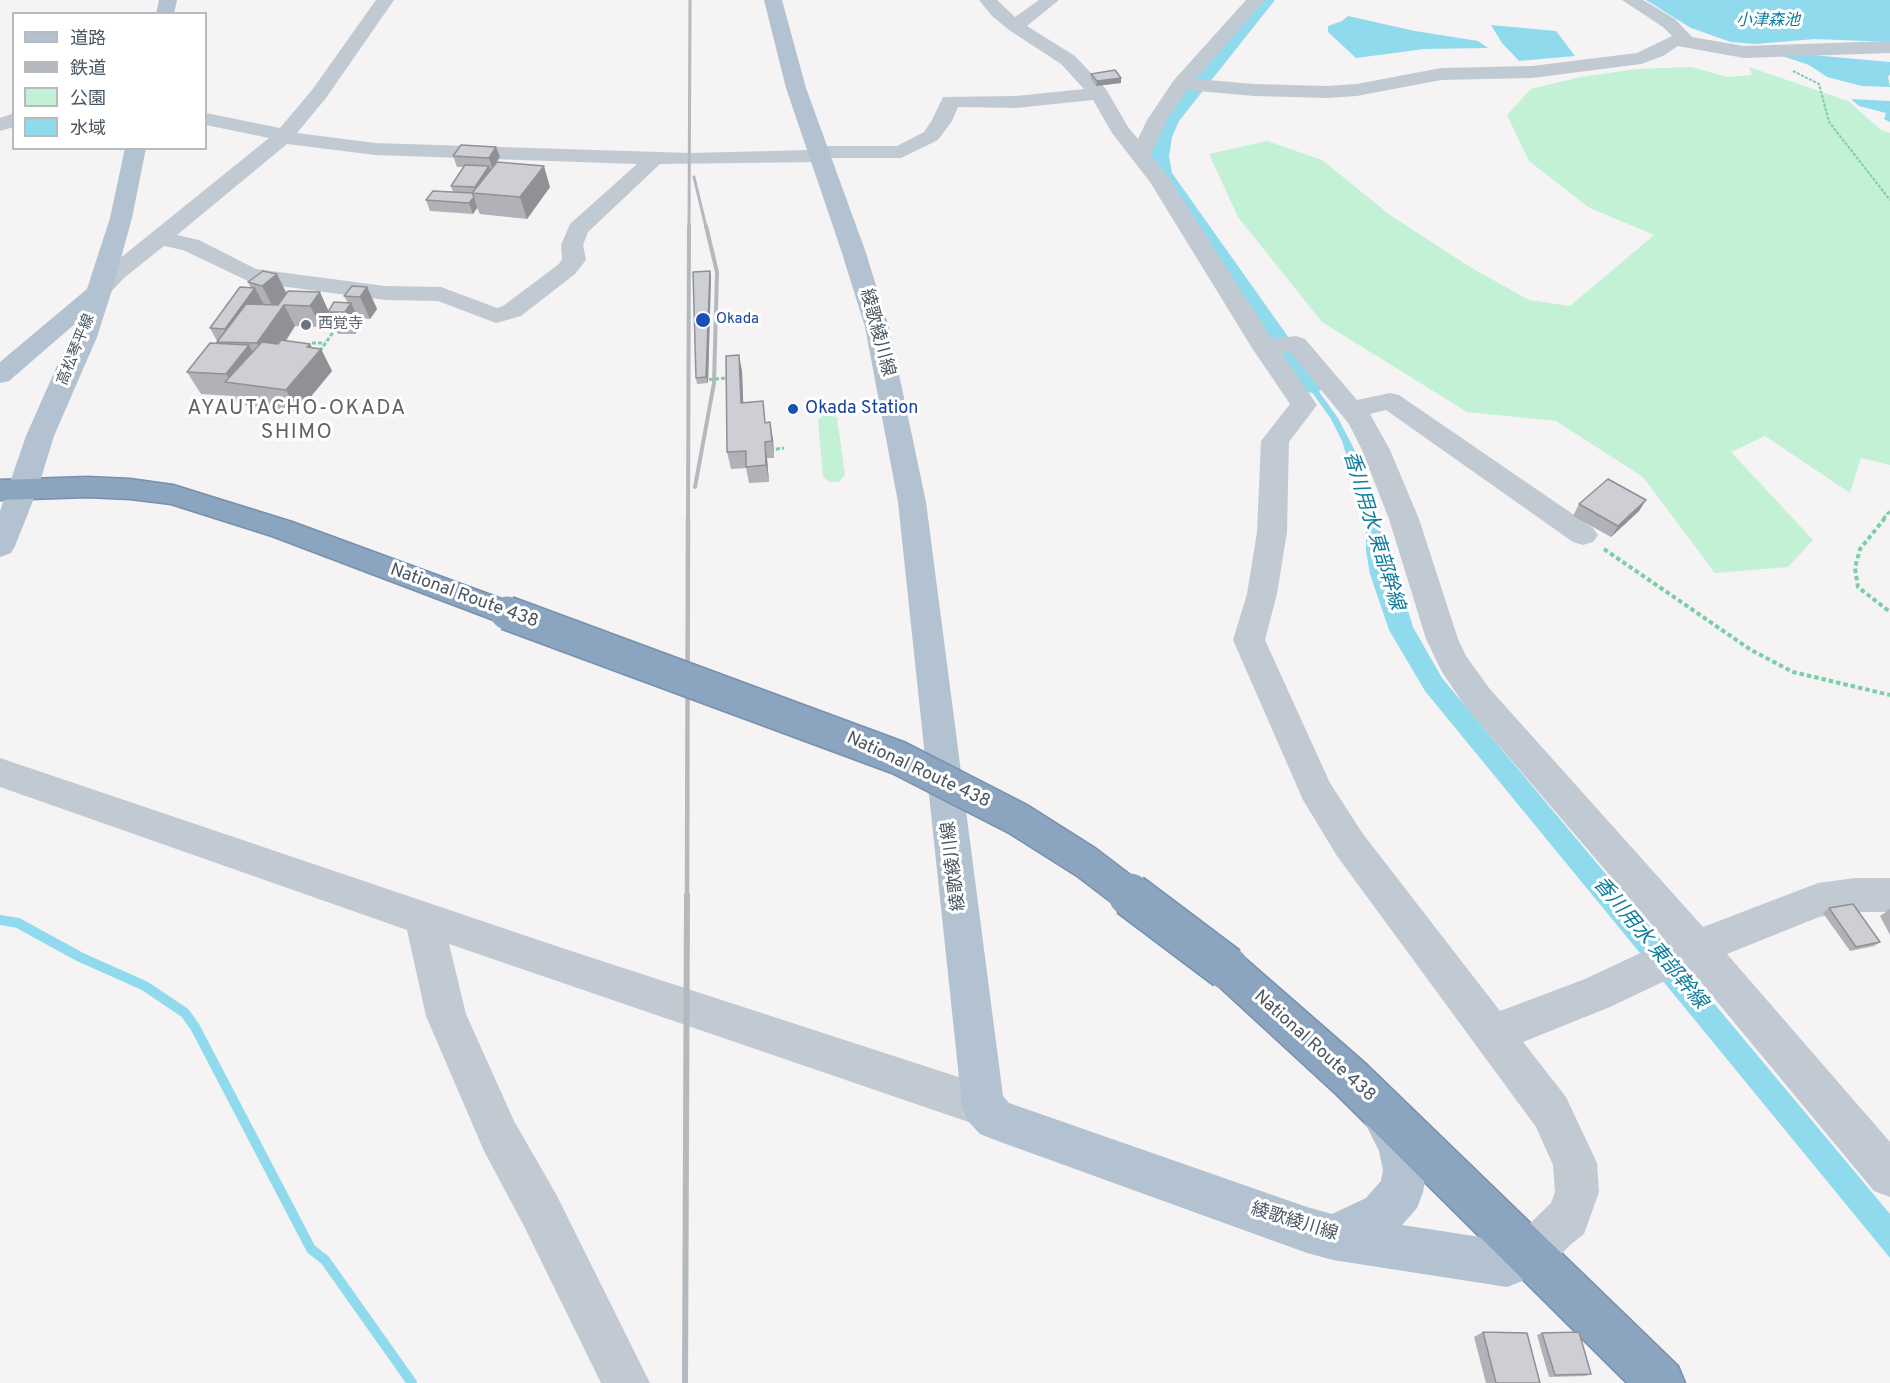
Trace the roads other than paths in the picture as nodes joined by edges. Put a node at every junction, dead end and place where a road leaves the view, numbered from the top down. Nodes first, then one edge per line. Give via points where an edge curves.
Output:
1 (385, 0) edge
2 (773, 0) edge
3 (988, 0) edge
4 (1050, 0) edge
5 (1256, 0) edge
6 (1631, 0) edge
7 (1016, 26) junction
8 (1684, 41) junction
9 (1890, 47) edge
10 (1181, 84) junction
11 (1099, 93) junction
12 (207, 119) edge
13 (283, 137) junction
14 (136, 150) edge
15 (820, 154) junction
16 (1140, 157) junction
17 (655, 159) junction
18 (161, 238) junction
19 (100, 290) junction
20 (1277, 346) junction
21 (0, 375) edge
22 (1353, 409) junction
23 (12, 489) edge
24 (1583, 535) road end
25 (0, 546) edge
26 (0, 772) edge
27 (1890, 895) edge
28 (423, 917) junction
29 (1690, 950) junction
30 (1492, 1034) junction
31 (1369, 1097) junction
32 (983, 1106) junction
33 (1890, 1174) edge
34 (1333, 1237) junction
35 (1529, 1256) junction
36 (626, 1383) edge
37 (1661, 1383) edge

1 - 13 street via 319,94
2 - 15 main road, 綾歌綾川線 via 782,42
3 - 7 street
4 - 7 street
5 - 10 street
6 - 8 street via 1669,23
7 - 11 street via 1068,60
8 - 9 street via 1744,52
8 - 10 street via 1672,41 1641,58 1533,72 1441,74 1357,90 1254,90
10 - 16 street via 1157,120
11 - 15 street via 1016,102 950,101 931,136 901,152
11 - 16 street
12 - 13 street
13 - 17 street via 375,149
13 - 18 street
14 - 19 main road, 高松琴平線
15 - 17 street
15 - 32 main road, 綾歌綾川線 via 877,327 912,502
16 - 20 street
17 - 18 street via 578,229 572,245 574,260 567,269 512,311 496,316 441,294 361,289 250,274 191,245
18 - 19 street
19 - 21 main road
19 - 23 main road, 高松琴平線 via 84,337
20 - 22 street via 1296,344
20 - 30 street via 1304,405 1275,441 1272,532 1262,594 1249,640 1315,790 1350,845
22 - 24 street via 1390,401
22 - 29 street via 1376,450 1404,519 1442,639 1454,663 1477,697
23 - 25 main road, 高松琴平線
23 - 31 highway, National Route 438, bridge via 130,489 173,495 282,529 899,758 1018,819 1086,862 1227,968
26 - 28 street
27 - 29 street via 1855,894 1818,900
28 - 32 street
28 - 36 street via 446,1016 500,1136
29 - 30 street via 1596,994
29 - 33 street
30 - 35 street via 1551,1112 1575,1163 1577,1192 1568,1218
31 - 34 main road via 1399,1144 1405,1170 1401,1192 1382,1214
31 - 35 highway, National Route 438
32 - 34 main road, 綾歌綾川線 via 995,1119
34 - 35 main road, 綾歌綾川線 via 1507,1264
35 - 37 highway, National Route 438

